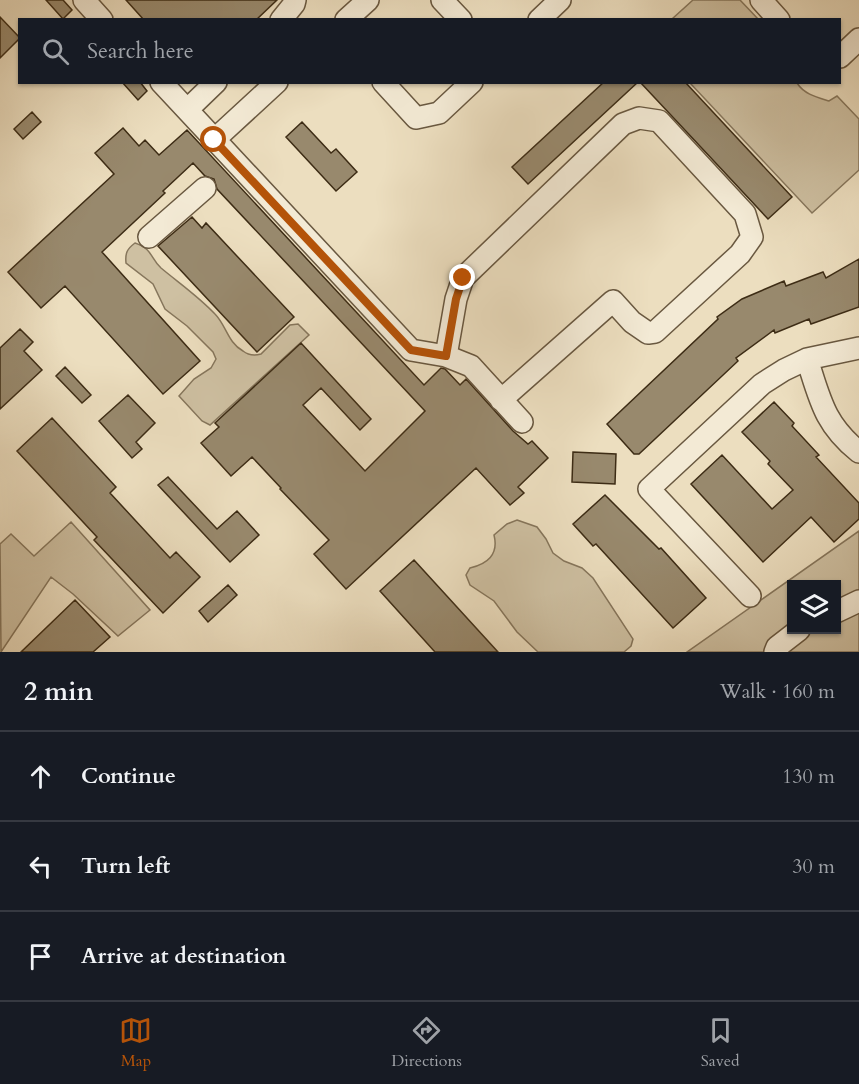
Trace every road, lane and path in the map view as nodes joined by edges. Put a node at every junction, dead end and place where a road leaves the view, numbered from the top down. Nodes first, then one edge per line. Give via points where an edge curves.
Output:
1 (84, 0) edge
2 (295, 0) edge
3 (368, 0) edge
4 (442, 0) edge
5 (560, 0) edge
6 (761, 0) edge
7 (100, 18) edge
8 (283, 18) edge
9 (348, 18) edge
10 (459, 18) edge
11 (541, 18) edge
12 (777, 18) edge
13 (859, 39) edge
14 (841, 56) edge
15 (163, 84) edge
16 (214, 84) edge
17 (275, 84) edge
18 (385, 84) edge
19 (470, 84) edge
20 (187, 110) junction
21 (214, 140) junction
22 (205, 188) dead end
23 (149, 237) dead end
24 (859, 348) edge
25 (446, 356) junction
26 (807, 359) junction
27 (501, 400) junction
28 (522, 422) dead end
29 (859, 452) edge
30 (750, 596) dead end
31 (859, 602) edge
32 (841, 610) edge
33 (794, 634) edge
34 (775, 652) edge

1 - 7 street
2 - 8 street
3 - 9 street
4 - 10 street
5 - 11 street
6 - 12 street
13 - 14 street
15 - 20 street
16 - 20 street
17 - 21 street
18 - 19 street via 416,118 439,113
20 - 21 street
21 - 25 street via 411,350
22 - 23 street
24 - 26 street
25 - 27 street via 471,366
25 - 27 street via 463,278 623,124 639,118 659,121 745,214 752,237 740,254 655,332 648,333 632,322 613,301
26 - 29 street via 825,414 842,438
26 - 30 street via 762,384 649,489
27 - 28 street
31 - 32 street
33 - 34 street

